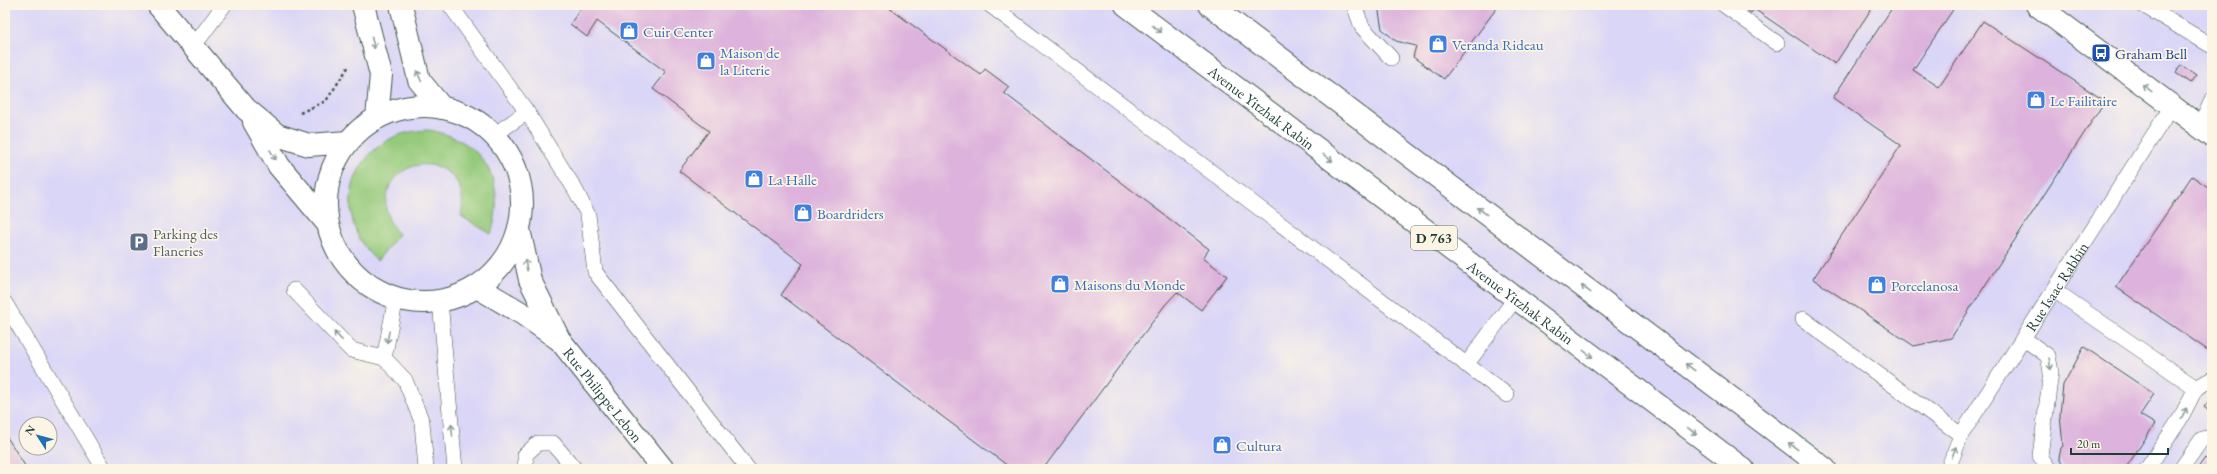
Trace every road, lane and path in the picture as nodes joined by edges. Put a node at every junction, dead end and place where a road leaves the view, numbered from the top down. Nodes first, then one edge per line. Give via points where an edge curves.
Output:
1 (158, 5) edge
2 (224, 5) edge
3 (363, 5) edge
4 (401, 5) edge
5 (450, 5) edge
6 (990, 5) edge
7 (1126, 5) edge
8 (1210, 5) edge
9 (1354, 5) edge
10 (1724, 5) edge
11 (2037, 5) edge
12 (2143, 5) edge
13 (1777, 43) dead end
14 (2212, 46) edge
15 (193, 47) junction
16 (377, 58) junction
17 (1390, 58) dead end
18 (2212, 100) edge
19 (2172, 106) junction
20 (442, 108) junction
21 (246, 109) junction
22 (527, 112) junction
23 (295, 115) dead end
24 (377, 118) junction
25 (2206, 131) edge
26 (494, 135) junction
27 (348, 142) junction
28 (328, 223) junction
29 (519, 228) junction
30 (477, 287) junction
31 (294, 290) dead end
32 (2054, 290) junction
33 (396, 298) junction
34 (1515, 299) junction
35 (440, 301) junction
36 (5, 303) edge
37 (1803, 319) dead end
38 (2023, 338) junction
39 (559, 339) junction
40 (384, 358) junction
41 (1466, 365) junction
42 (2212, 379) edge
43 (2196, 388) junction
44 (1507, 395) dead end
45 (1961, 435) junction
46 (2212, 437) edge
47 (104, 469) edge
48 (426, 469) edge
49 (455, 469) edge
50 (526, 469) edge
51 (575, 469) edge
52 (663, 469) edge
53 (748, 469) edge
54 (1743, 469) edge
55 (1825, 469) edge
56 (1948, 469) edge
57 (2049, 469) edge
58 (2147, 469) edge
59 (2181, 469) edge

1 - 15 street
2 - 15 lane
3 -> 16 street
20 -> 4 street via 419,80
5 - 22 lane
6 - 41 lane
7 -> 34 street, Avenue Yitzhak Rabin / D 763
55 -> 8 street
9 - 17 lane via 1362,27
10 - 13 lane
19 -> 11 street
12 - 14 lane
15 - 21 street
16 - 23 path via 348,66 326,101
16 - 24 street via 381,75
18 - 25 lane
19 - 25 street
19 - 32 lane, Rue Isaac Rabbin
20 - 24 street via 419,106 398,109
20 - 26 street via 470,117
21 - 27 street via 277,135 309,145
21 -> 28 street via 279,166
22 - 26 lane
22 - 53 lane via 576,190 588,215 595,272
24 - 27 street
26 - 29 street via 509,155 519,178 522,203
27 - 28 street via 333,167 326,194
28 - 33 street via 334,244 344,262 359,278 376,290
29 - 30 street via 506,256 495,271
39 -> 29 street, Rue Philippe Lebon via 530,280
30 - 35 street via 459,296
30 - 39 street, Rue Philippe Lebon via 524,314
40 -> 31 lane via 352,350
32 - 38 lane, Rue Isaac Rabbin
32 - 43 lane
33 - 35 street via 418,302
33 -> 40 lane
34 - 41 lane
34 -> 54 street, Avenue Yitzhak Rabin / D 763
49 -> 35 lane
36 - 47 lane
37 - 45 lane
38 - 45 lane, Rue Isaac Rabbin
38 -> 57 lane via 2048,356 2051,372 2040,456
39 - 52 street, Rue Philippe Lebon
40 - 48 lane via 405,380 422,422
41 - 44 lane
42 - 43 lane
58 -> 43 lane via 2180,419
56 -> 45 lane, Rue Isaac Rabbin
46 - 59 lane via 2202,439
50 - 51 lane via 525,455 538,443 553,443

